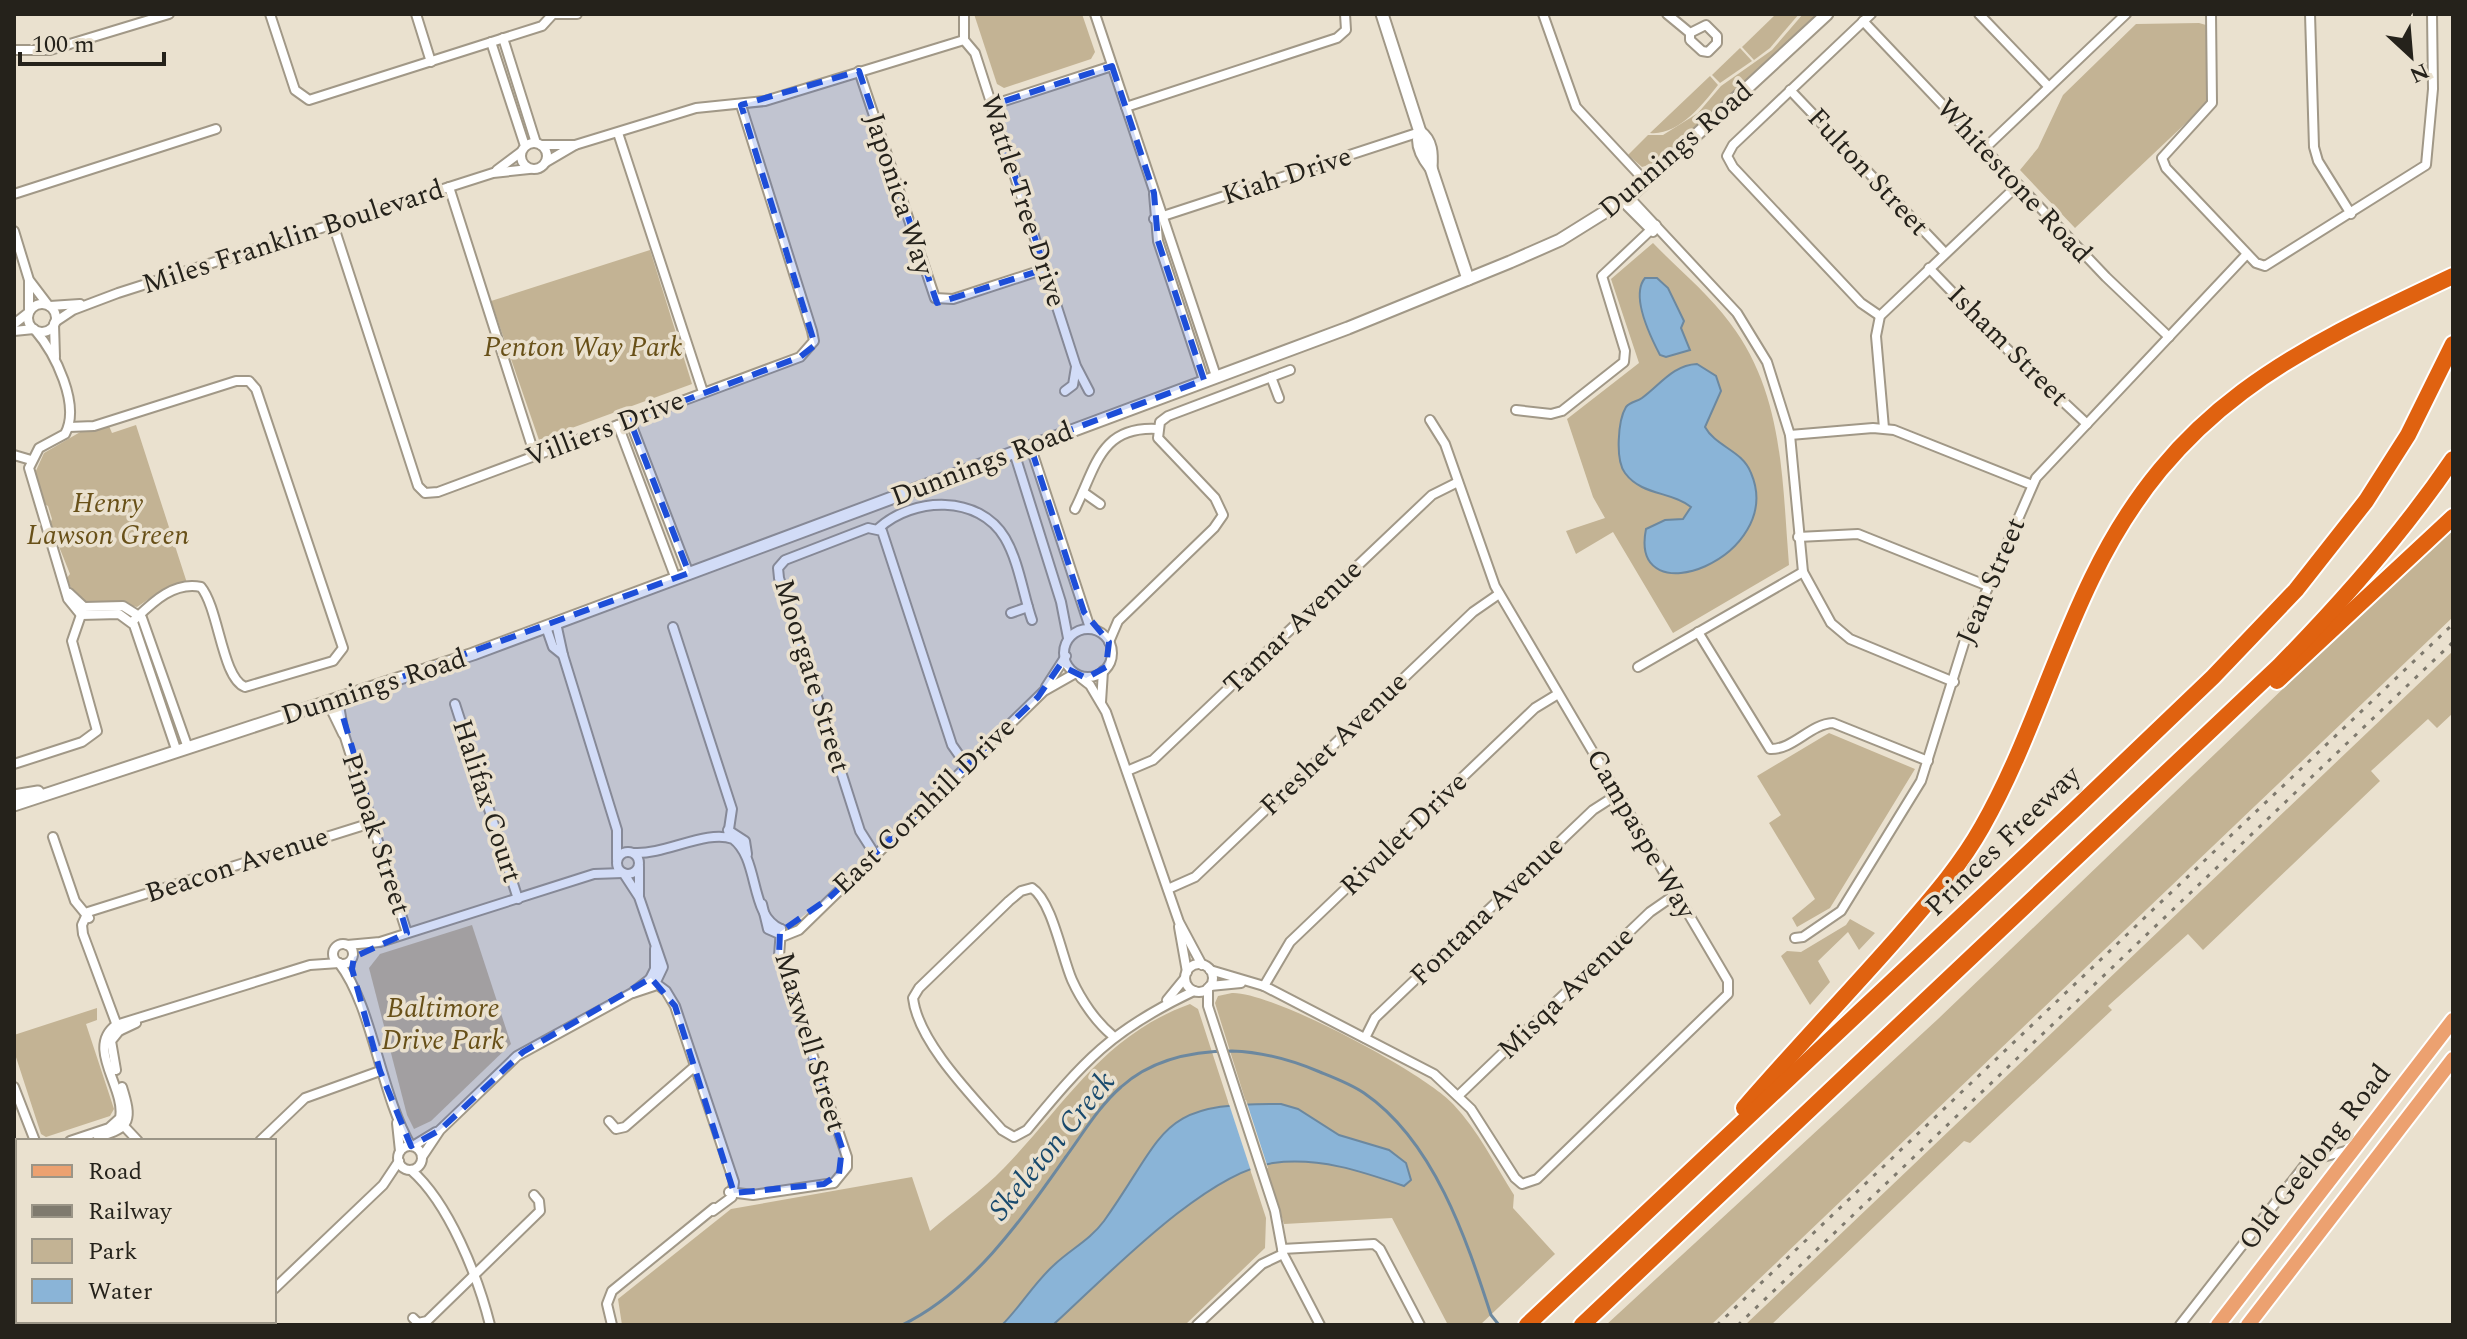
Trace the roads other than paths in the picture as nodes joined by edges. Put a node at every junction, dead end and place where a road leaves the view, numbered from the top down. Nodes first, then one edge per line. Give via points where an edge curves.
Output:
1 (169, 14) edge
2 (270, 14) edge
3 (416, 14) edge
4 (555, 14) edge
5 (577, 14) edge
6 (964, 14) edge
7 (1095, 14) edge
8 (1345, 14) edge
9 (1382, 14) edge
10 (1543, 14) edge
11 (1667, 14) edge
12 (1827, 14) edge
13 (1871, 14) edge
14 (1979, 14) edge
15 (2126, 14) edge
16 (2211, 14) edge
17 (2310, 14) edge
18 (2432, 14) edge
19 (1863, 21) junction
20 (1690, 33) dead end
21 (503, 38) junction
22 (964, 40) junction
23 (491, 42) junction
24 (14, 50) edge
25 (431, 62) junction
26 (1112, 66) junction
27 (859, 71) junction
28 (2049, 87) junction
29 (1790, 90) junction
30 (741, 105) junction
31 (992, 105) junction
32 (1126, 107) junction
33 (216, 129) dead end
34 (1420, 132) junction
35 (618, 133) junction
36 (538, 144) junction
37 (575, 145) junction
38 (523, 149) junction
39 (1984, 149) junction
40 (546, 162) junction
41 (529, 169) junction
42 (493, 173) junction
43 (1646, 182) junction
44 (2018, 185) junction
45 (449, 187) junction
46 (14, 194) edge
47 (1626, 199) junction
48 (2351, 214) junction
49 (1159, 218) junction
50 (333, 224) junction
51 (1653, 228) junction
52 (14, 231) edge
53 (1945, 253) junction
54 (2247, 254) junction
55 (1929, 268) junction
56 (1045, 269) junction
57 (2453, 276) edge
58 (1468, 279) junction
59 (29, 280) junction
60 (93, 302) junction
61 (49, 306) junction
62 (29, 312) junction
63 (1880, 316) junction
64 (54, 323) junction
65 (14, 324) edge
66 (35, 330) junction
67 (14, 331) edge
68 (2169, 337) junction
69 (2453, 344) edge
70 (56, 361) junction
71 (1076, 366) junction
72 (1290, 370) dead end
73 (1271, 377) junction
74 (1210, 378) junction
75 (1065, 391) dead end
76 (1089, 391) dead end
77 (703, 392) junction
78 (1279, 398) dead end
79 (1516, 410) dead end
80 (1430, 420) dead end
81 (630, 421) junction
82 (2087, 424) junction
83 (618, 425) junction
84 (69, 427) junction
85 (1884, 428) junction
86 (1157, 429) junction
87 (1790, 435) junction
88 (1030, 445) junction
89 (1014, 452) junction
90 (14, 455) edge
91 (535, 456) junction
92 (2453, 459) edge
93 (31, 460) junction
94 (1458, 482) junction
95 (2032, 485) junction
96 (1083, 492) junction
97 (1100, 504) dead end
98 (2453, 507) edge
99 (1075, 509) dead end
100 (2453, 517) edge
101 (879, 528) junction
102 (1798, 537) junction
103 (2420, 547) junction
104 (1803, 572) junction
105 (689, 574) junction
106 (676, 579) junction
107 (1988, 586) junction
108 (1499, 594) junction
109 (1028, 607) junction
110 (83, 611) junction
111 (1011, 613) dead end
112 (139, 615) junction
113 (1032, 620) dead end
114 (1118, 621) junction
115 (132, 622) junction
116 (551, 625) junction
117 (673, 627) dead end
118 (1094, 628) junction
119 (1698, 632) junction
120 (1068, 638) junction
121 (1109, 642) junction
122 (1066, 656) junction
123 (1638, 667) dead end
124 (1104, 671) junction
125 (1078, 676) junction
126 (1954, 682) junction
127 (1044, 691) junction
128 (1558, 694) junction
129 (333, 701) junction
130 (1101, 702) junction
131 (455, 704) dead end
132 (182, 750) junction
133 (1928, 761) junction
134 (14, 764) edge
135 (966, 765) junction
136 (1127, 771) junction
137 (2158, 784) junction
138 (66, 788) junction
139 (1618, 794) junction
140 (14, 796) edge
141 (14, 805) edge
142 (371, 823) junction
143 (617, 830) junction
144 (729, 833) junction
145 (53, 837) dead end
146 (633, 853) junction
147 (661, 853) junction
148 (874, 853) junction
149 (617, 859) junction
150 (639, 866) junction
151 (594, 874) junction
152 (623, 874) junction
153 (1168, 889) junction
154 (1676, 894) junction
155 (639, 897) junction
156 (518, 899) junction
157 (87, 917) junction
158 (1179, 922) junction
159 (781, 932) junction
160 (407, 933) junction
161 (1795, 938) dead end
162 (380, 942) junction
163 (347, 945) junction
164 (334, 951) junction
165 (353, 958) junction
166 (339, 963) junction
167 (310, 965) junction
168 (1206, 968) junction
169 (1186, 975) junction
170 (654, 981) junction
171 (1242, 982) junction
172 (353, 985) junction
173 (1264, 986) junction
174 (1209, 987) junction
175 (1195, 991) junction
176 (1164, 1004) junction
177 (1208, 1006) junction
178 (2453, 1020) edge
179 (117, 1028) junction
180 (1113, 1036) junction
181 (1365, 1038) junction
182 (2428, 1053) junction
183 (2450, 1063) edge
184 (694, 1067) junction
185 (380, 1071) junction
186 (14, 1087) edge
187 (2399, 1090) junction
188 (1458, 1096) junction
189 (14, 1101) edge
190 (2418, 1104) junction
191 (609, 1121) dead end
192 (397, 1122) junction
193 (122, 1124) junction
194 (440, 1130) junction
195 (26, 1139) edge
196 (34, 1139) edge
197 (76, 1139) edge
198 (89, 1139) edge
199 (136, 1139) edge
200 (262, 1139) edge
201 (412, 1146) junction
202 (2354, 1149) junction
203 (399, 1156) junction
204 (422, 1159) junction
205 (1694, 1167) junction
206 (410, 1170) junction
207 (383, 1185) junction
208 (429, 1189) junction
209 (731, 1192) junction
210 (534, 1195) dead end
211 (2302, 1215) junction
212 (2322, 1229) junction
213 (1282, 1251) junction
214 (476, 1273) junction
215 (276, 1287) edge
216 (413, 1318) dead end
217 (1529, 1324) edge
218 (490, 1325) edge
219 (612, 1325) edge
220 (1197, 1325) edge
221 (1320, 1325) edge
222 (1420, 1325) edge
223 (1582, 1325) edge
224 (2180, 1325) edge
225 (2218, 1325) edge
226 (2248, 1325) edge

1 - 24 street via 50,50
2 - 25 street via 293,85 305,99
3 - 25 street
4 - 5 street
4 - 21 street via 545,24
6 - 22 street
7 - 26 street
8 - 32 street via 1346,30 1337,38
9 - 34 street
10 - 43 street via 1576,107
11 - 20 street
12 - 43 street, Dunnings Road
13 - 19 street
14 - 28 street
15 - 28 street
16 - 54 street via 2212,103 2162,158
17 - 48 street via 2314,147
18 - 48 street via 2426,165
19 - 29 street
19 - 39 street, Whitestone Road
21 - 23 street
21 - 36 street
22 - 27 street
22 - 31 street, Wattle Tree Drive via 973,48
23 - 25 street
23 - 38 street
26 - 31 street
26 - 32 street
27 - 30 street
27 - 56 street, Japonica Way via 935,298 953,299
28 - 39 street
29 - 53 street, Fulton Street
29 - 63 street via 1733,145 1728,159 1861,303
30 - 35 street via 696,108
30 - 77 street, Villiers Drive via 814,341 800,357
31 - 56 street, Wattle Tree Drive
32 - 49 street
33 - 46 street
34 - 49 street, Kiah Drive
34 - 58 street via 1427,137 1431,168
35 - 37 street
35 - 77 street
36 - 37 street
36 - 38 street
36 - 40 street via 546,150
37 - 40 street
38 - 41 street via 522,163
38 - 42 street, Miles Franklin Boulevard
39 - 44 street, Whitestone Road
40 - 41 street
41 - 42 street, Miles Franklin Boulevard
42 - 45 street, Miles Franklin Boulevard
43 - 47 street, Dunnings Road
44 - 53 street
44 - 68 street, Whitestone Road
45 - 50 street, Miles Franklin Boulevard
45 - 91 street
47 - 51 street
47 - 58 street, Dunnings Road via 1560,240
48 - 54 street via 2269,264 2259,265
49 - 74 street
50 - 60 street, Miles Franklin Boulevard
50 - 91 street, Villiers Drive via 419,489 434,493
51 - 79 street via 1602,276 1624,362 1562,411
51 - 87 street via 1752,334 1774,379
52 - 59 street
53 - 55 street
54 - 68 street, Jean Street
55 - 63 street
55 - 82 street, Isham Street
56 - 71 street, Wattle Tree Drive
57 - 205 highway via 2309,346 2266,373 2165,465 2132,508 2092,579 2009,770 1960,863
58 - 74 street, Dunnings Road
59 - 61 street
59 - 62 street
60 - 61 street, Miles Franklin Boulevard
60 - 64 street, Miles Franklin Boulevard
61 - 62 street via 37,305
61 - 64 street
62 - 65 street
62 - 66 street via 28,322
63 - 85 street via 1876,336
64 - 66 street via 46,331
64 - 70 street
66 - 67 street
66 - 70 street
68 - 82 street, Jean Street
69 - 205 highway, Princes Freeway via 2408,435 2366,501 2296,590 2095,791
70 - 84 street via 72,412
71 - 75 street via 1073,385
71 - 76 street, Wattle Tree Drive
72 - 73 street
73 - 78 street
73 - 86 street via 1168,416
74 - 88 street, Dunnings Road
77 - 81 street, Villiers Drive
80 - 94 street, Campaspe Way
81 - 83 street, Villiers Drive
81 - 105 street
82 - 95 street, Jean Street
83 - 91 street, Villiers Drive
83 - 106 street
84 - 93 street
84 - 112 street via 94,426 249,381 343,648 333,661 245,687 234,678 201,587 158,597
85 - 87 street
85 - 95 street
86 - 96 street via 1134,429 1112,439
86 - 114 street via 1160,440 1223,511 1220,522
87 - 102 street
88 - 89 street, Dunnings Road
88 - 118 street
89 - 105 street, Dunnings Road
89 - 120 street
90 - 93 street
92 - 137 highway via 2367,572
93 - 110 street via 31,479 70,604
94 - 108 street, Campaspe Way
94 - 136 street, Tamar Avenue via 1432,495 1153,760
95 - 107 street, Jean Street
96 - 97 street
96 - 99 street
98 - 103 highway
100 - 103 highway
101 - 109 street via 932,504 957,505 983,516 1007,543
101 - 135 street via 952,745
101 - 148 street, Moorgate Street via 790,557 777,573 860,831
102 - 104 street
102 - 107 street via 1858,534
103 - 137 highway via 2297,664
104 - 119 street
104 - 126 street via 1839,632
105 - 106 street, Dunnings Road
106 - 116 street, Dunnings Road
107 - 126 street, Jean Street
108 - 128 street, Campaspe Way
108 - 153 street, Freshet Avenue via 1447,635 1195,877
109 - 111 street
109 - 113 street
110 - 112 street via 123,606
110 - 115 street via 119,614
110 - 134 street via 72,645 97,731 82,742
112 - 115 street
112 - 132 street
114 - 118 street
114 - 121 street
115 - 132 street
116 - 129 street, Dunnings Road
116 - 143 street
117 - 144 street via 732,809
118 - 120 street
118 - 121 street
119 - 123 street
119 - 133 street via 1770,749 1833,723
120 - 122 street
121 - 124 street
122 - 125 street
122 - 127 street, East Cornhill Drive
124 - 125 street
124 - 130 street
125 - 127 street, East Cornhill Drive
125 - 130 street
126 - 133 street, Jean Street
127 - 135 street, East Cornhill Drive
128 - 139 street, Campaspe Way
128 - 173 street, Rivulet Drive via 1535,708 1290,942
129 - 132 street, Dunnings Road
129 - 142 street, Pinoak Street
130 - 136 street
131 - 156 street, Halifax Court
132 - 138 street, Dunnings Road
133 - 161 street, Jean Street via 1841,911
135 - 148 street, East Cornhill Drive
136 - 153 street
137 - 223 highway
138 - 140 street, Dunnings Road
138 - 141 street, Dunnings Road
139 - 154 street, Campaspe Way
139 - 181 street, Fontana Avenue via 1593,810 1375,1018
142 - 157 street, Beacon Avenue
142 - 160 street, Pinoak Street
143 - 146 street
143 - 149 street
144 - 147 street
144 - 159 street, Maxwell Street via 745,841 765,926
145 - 157 street via 72,894
146 - 147 street
146 - 149 street
146 - 150 street
147 - 150 street
148 - 159 street, East Cornhill Drive via 795,933
149 - 151 street
149 - 152 street
150 - 152 street via 634,873
150 - 155 street
151 - 152 street
151 - 156 street
152 - 155 street
153 - 158 street
154 - 188 street, Misqa Avenue via 1650,912
154 - 188 street, Campaspe Way via 1728,981 1728,994 1537,1179 1522,1184
155 - 170 street via 655,949
156 - 160 street
157 - 179 street via 86,939
158 - 168 street
158 - 169 street
159 - 209 street, Maxwell Street via 779,956 847,1157 846,1172 834,1183 753,1195
160 - 162 street
162 - 163 street
162 - 165 street
163 - 164 street
163 - 165 street
164 - 166 street
164 - 167 street
165 - 166 street
165 - 172 street
166 - 167 street
166 - 172 street
167 - 179 street
168 - 169 street via 1194,965
168 - 171 street
168 - 174 street
169 - 175 street
169 - 176 street
170 - 184 street via 675,1006
170 - 194 street via 523,1052
171 - 173 street
171 - 174 street
172 - 185 street
173 - 181 street
174 - 175 street
174 - 177 street
175 - 176 street
175 - 177 street
176 - 180 street
177 - 213 street
178 - 182 main road, Old Geelong Road
179 - 193 street via 110,1049 129,1109
180 - 180 street via 1073,981 1043,899 1032,888 1009,901 913,998 933,1045 1002,1130 1014,1137 1027,1130
181 - 188 street via 1416,1062
182 - 183 main road
182 - 187 main road, Old Geelong Road
183 - 190 main road, Old Geelong Road
184 - 191 street via 625,1127 616,1129
184 - 209 street via 734,1182
185 - 192 street
185 - 200 street via 305,1098
186 - 196 street
187 - 190 main road
187 - 202 main road, Old Geelong Road
189 - 195 street
190 - 212 main road, Old Geelong Road
192 - 201 street
192 - 203 street
193 - 197 street
193 - 198 street
193 - 199 street
194 - 201 street
194 - 204 street
201 - 203 street
201 - 204 street
202 - 211 main road, Old Geelong Road
202 - 224 street via 2308,1161
203 - 206 street
203 - 207 street
204 - 206 street
204 - 208 street
205 - 217 highway, Princes Freeway
206 - 207 street
206 - 208 street
207 - 215 street
208 - 214 street
209 - 219 street via 725,1204 622,1284 609,1310
210 - 214 street via 540,1211
211 - 212 main road
211 - 225 main road, Old Geelong Road
212 - 226 main road, Old Geelong Road
213 - 220 street
213 - 221 street
213 - 222 street via 1374,1244
214 - 216 street via 427,1321
214 - 218 street

